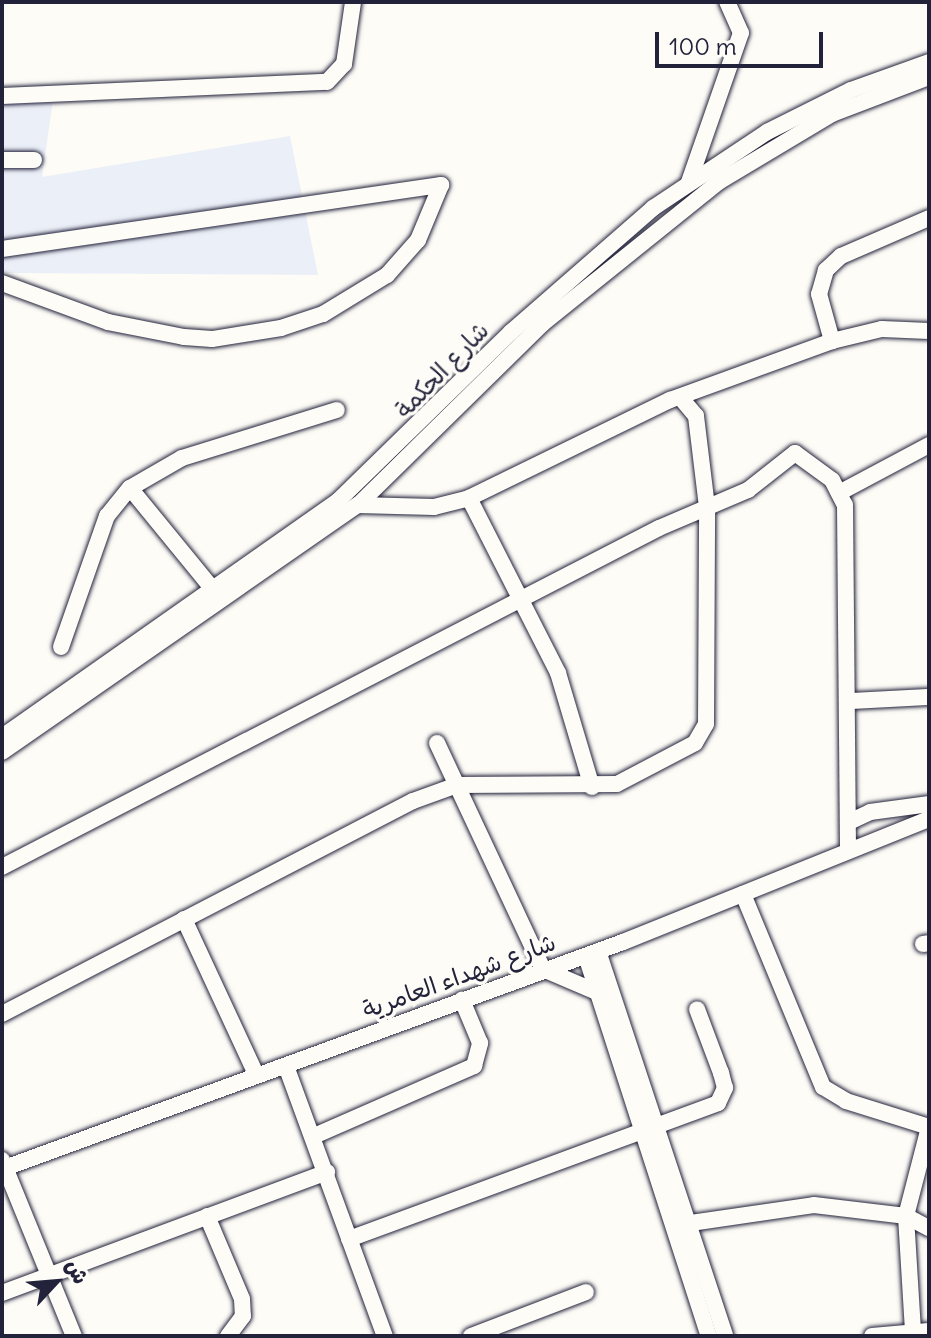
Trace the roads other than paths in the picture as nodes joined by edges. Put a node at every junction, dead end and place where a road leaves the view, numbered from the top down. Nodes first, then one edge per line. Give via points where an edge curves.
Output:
1 (353, 2) edge
2 (727, 2) edge
3 (929, 62) edge
4 (929, 77) edge
5 (2, 96) edge
6 (2, 160) edge
7 (34, 160) dead end
8 (689, 182) junction
9 (929, 218) edge
10 (2, 249) edge
11 (2, 283) edge
12 (929, 331) edge
13 (832, 341) junction
14 (680, 397) junction
15 (337, 410) dead end
16 (929, 445) edge
17 (130, 488) junction
18 (839, 493) junction
19 (469, 498) junction
20 (358, 505) junction
21 (707, 507) junction
22 (215, 592) junction
23 (522, 602) junction
24 (61, 647) dead end
25 (929, 697) edge
26 (850, 701) junction
27 (2, 737) edge
28 (437, 743) dead end
29 (2, 752) edge
30 (457, 785) junction
31 (592, 787) junction
32 (929, 804) edge
33 (929, 819) edge
34 (849, 822) junction
35 (848, 849) junction
36 (2, 867) edge
37 (743, 894) junction
38 (184, 919) junction
39 (592, 954) junction
40 (543, 969) junction
41 (597, 992) junction
42 (462, 1000) junction
43 (697, 1009) dead end
44 (2, 1014) edge
45 (286, 1066) junction
46 (255, 1072) junction
47 (929, 1127) edge
48 (647, 1130) junction
49 (314, 1136) junction
50 (3, 1166) edge
51 (327, 1172) junction
52 (207, 1216) junction
53 (906, 1216) junction
54 (678, 1224) junction
55 (929, 1228) edge
56 (349, 1239) junction
57 (49, 1272) junction
58 (586, 1292) dead end
59 (2, 1293) edge
60 (921, 1331) edge
61 (712, 1335) edge
62 (74, 1336) edge
63 (228, 1336) edge
64 (385, 1336) edge
65 (471, 1336) edge
66 (872, 1336) edge

1 - 5 street via 344,64 327,82
2 - 8 street via 741,33
3 - 8 street, شارع الحكمة via 804,113
4 - 20 street, شارع الحكمة via 832,114 682,210 542,324
6 - 7 street
8 - 22 street, شارع الحكمة via 555,291 357,486
9 - 13 street via 841,256 826,270 819,294
10 - 11 street via 441,185 418,240 387,275 323,314 281,328 212,339 184,337 108,322
12 - 13 street via 882,329
13 - 14 street
14 - 19 street
14 - 21 street via 696,416
15 - 17 street via 182,458
16 - 18 street
17 - 22 street
17 - 24 street via 107,516
18 - 21 street via 810,459 795,453 748,490
18 - 26 street
19 - 20 street via 434,507
19 - 23 street
20 - 29 street, شارع الحكمة
21 - 23 street
21 - 31 street via 704,732 679,756 641,775
22 - 27 street, شارع الحكمة
23 - 31 street via 558,673
23 - 36 street
25 - 26 street
26 - 34 street
28 - 30 street
30 - 31 street
30 - 38 street
30 - 40 street
32 - 34 street via 870,812
33 - 35 street, شارع شهداء العامرية
34 - 35 street
35 - 37 street, شارع شهداء العامرية
37 - 39 street, شارع شهداء العامرية
37 - 47 street via 823,1087
38 - 44 street
38 - 46 street
39 - 40 street, شارع شهداء العامرية
39 - 41 street
39 - 48 street
40 - 41 street
40 - 42 street, شارع شهداء العامرية
41 - 48 street
42 - 45 street, شارع شهداء العامرية
42 - 49 street via 480,1043 474,1066
43 - 48 street via 724,1096
45 - 46 street, شارع شهداء العامرية
45 - 49 street
46 - 50 street, شارع شهداء العامرية
47 - 53 street
48 - 54 street
48 - 56 street
49 - 51 street
50 - 57 street
51 - 52 street
51 - 56 street
52 - 57 street
52 - 63 street via 242,1299 243,1316
53 - 54 street via 814,1205
53 - 55 street
53 - 60 street
54 - 61 street
56 - 64 street
57 - 59 street
57 - 62 street
58 - 65 street
60 - 66 street

